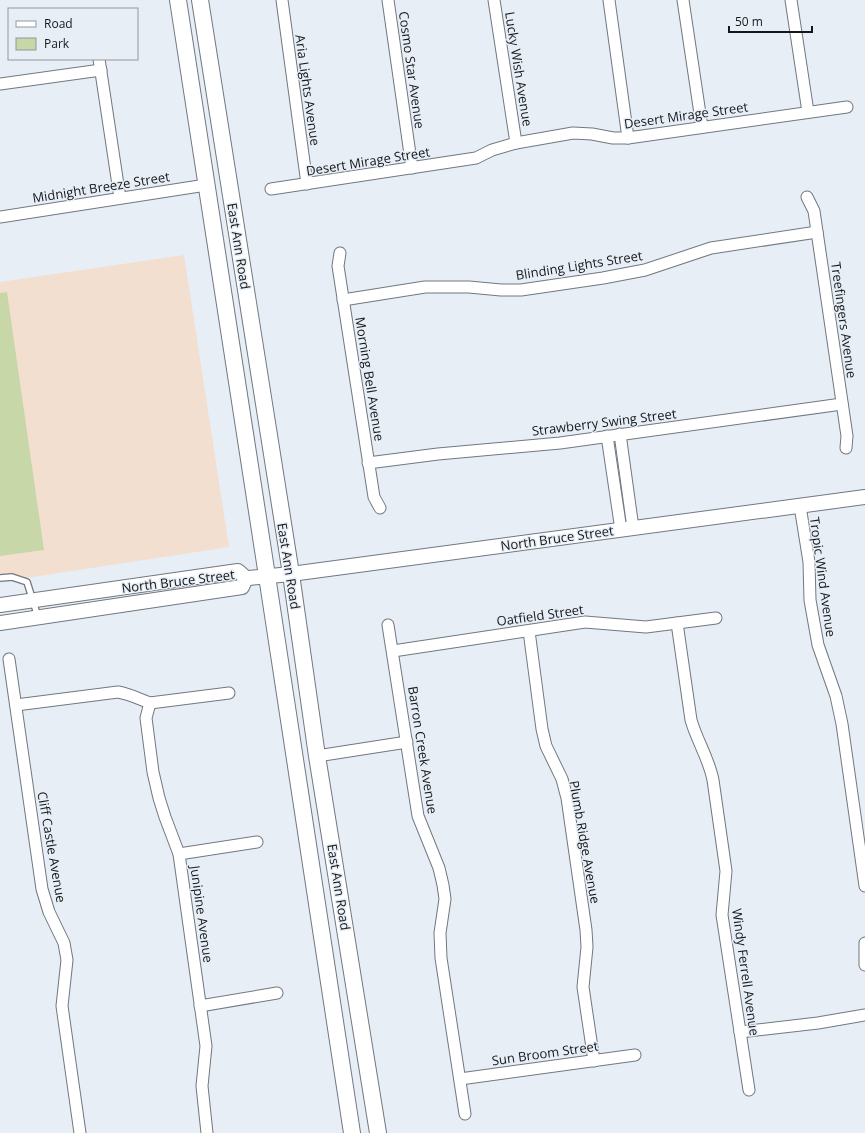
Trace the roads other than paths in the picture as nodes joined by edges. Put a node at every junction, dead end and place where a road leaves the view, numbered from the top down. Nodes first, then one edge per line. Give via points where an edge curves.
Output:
1 (178, 0) edge
2 (200, 0) edge
3 (282, 0) edge
4 (388, 0) edge
5 (494, 0) edge
6 (609, 0) edge
7 (683, 0) edge
8 (792, 0) edge
9 (100, 65) edge
10 (0, 84) edge
11 (847, 107) dead end
12 (808, 112) junction
13 (702, 127) junction
14 (628, 138) junction
15 (516, 142) junction
16 (412, 168) junction
17 (307, 184) junction
18 (206, 185) junction
19 (271, 189) dead end
20 (807, 197) dead end
21 (120, 198) junction
22 (0, 217) edge
23 (817, 232) junction
24 (340, 253) dead end
25 (343, 300) junction
26 (842, 404) junction
27 (620, 434) junction
28 (607, 436) junction
29 (846, 448) dead end
30 (368, 463) junction
31 (624, 468) junction
32 (612, 470) junction
33 (865, 497) edge
34 (800, 506) junction
35 (380, 508) dead end
36 (627, 529) junction
37 (291, 574) junction
38 (267, 576) junction
39 (0, 578) edge
40 (249, 578) dead end
41 (33, 600) junction
42 (0, 605) edge
43 (38, 617) junction
44 (716, 618) dead end
45 (0, 623) edge
46 (677, 623) junction
47 (388, 625) dead end
48 (528, 631) junction
49 (393, 651) junction
50 (9, 659) dead end
51 (229, 693) dead end
52 (150, 703) junction
53 (16, 705) junction
54 (407, 742) junction
55 (318, 756) junction
56 (257, 842) dead end
57 (179, 854) junction
58 (865, 886) edge
59 (865, 943) edge
60 (865, 966) edge
61 (277, 993) dead end
62 (200, 1006) junction
63 (865, 1015) edge
64 (740, 1032) junction
65 (635, 1055) dead end
66 (594, 1060) junction
67 (460, 1079) junction
68 (749, 1090) dead end
69 (465, 1114) dead end
70 (80, 1133) edge
71 (207, 1133) edge
72 (352, 1133) edge
73 (378, 1133) edge

1 - 18 main road, East Ann Road
2 - 37 main road, East Ann Road
3 - 17 street, Aria Lights Avenue
4 - 16 street, Cosmo Star Avenue
5 - 15 street, Lucky Wish Avenue
6 - 14 street
7 - 13 street
8 - 12 street
9 - 10 street
9 - 21 street
11 - 12 street, Desert Mirage Street
12 - 13 street, Desert Mirage Street
13 - 14 street, Desert Mirage Street
14 - 15 street, Desert Mirage Street via 573,133
15 - 16 street, Desert Mirage Street via 476,158
16 - 17 street, Desert Mirage Street
17 - 19 street, Desert Mirage Street
18 - 21 street, Midnight Breeze Street
18 - 38 main road, East Ann Road
20 - 23 street, Treefingers Avenue via 814,211
21 - 22 street, Midnight Breeze Street
23 - 25 street, Blinding Lights Street via 711,248 645,270 521,290 425,287
23 - 26 street, Treefingers Avenue
24 - 25 street, Morning Bell Avenue via 338,266
25 - 30 street, Morning Bell Avenue
26 - 27 street, Strawberry Swing Street
26 - 29 street, Treefingers Avenue via 847,436
27 - 28 street, Strawberry Swing Street
27 - 31 street
28 - 30 street, Strawberry Swing Street
28 - 32 street
30 - 35 street, Morning Bell Avenue via 374,497
31 - 32 lane
31 - 36 street
32 - 36 street
33 - 34 street, North Bruce Street
34 - 36 street, North Bruce Street
34 - 58 street, Tropic Wind Avenue via 818,644 836,696 842,724
36 - 37 street, North Bruce Street
37 - 38 street, North Bruce Street
37 - 55 main road, East Ann Road
38 - 40 street, North Bruce Street
38 - 72 main road, East Ann Road
39 - 41 lane via 12,577 27,582
41 - 42 street, North Bruce Street
41 - 43 lane
41 - 43 street, North Bruce Street via 238,571 246,578 242,587
43 - 45 street, North Bruce Street
44 - 46 street, Oatfield Street
46 - 48 street, Oatfield Street via 646,627 585,622
46 - 64 street, Windy Ferrell Avenue via 691,720 711,767 726,871 722,915
47 - 49 street, Barron Creek Avenue
48 - 49 street, Oatfield Street
48 - 66 street, Plumb Ridge Avenue via 542,729 546,746 562,779 567,798 586,930 583,987
49 - 54 street, Barron Creek Avenue
50 - 53 street, Cliff Castle Avenue
51 - 52 street
52 - 53 street via 118,692
52 - 57 street, Junipine Avenue via 146,718 153,772 164,817
53 - 70 street, Cliff Castle Avenue via 42,889 49,912 64,942 67,960 62,1006
54 - 55 street
54 - 67 street, Barron Creek Avenue via 418,816 443,885 441,958
55 - 73 main road, East Ann Road
56 - 57 street
57 - 62 street, Junipine Avenue
59 - 60 street
61 - 62 street
62 - 71 street, Junipine Avenue via 206,1046 202,1086
63 - 64 street
64 - 68 street, Windy Ferrell Avenue
65 - 66 street, Sun Broom Street
66 - 67 street, Sun Broom Street
67 - 69 street, Barron Creek Avenue

